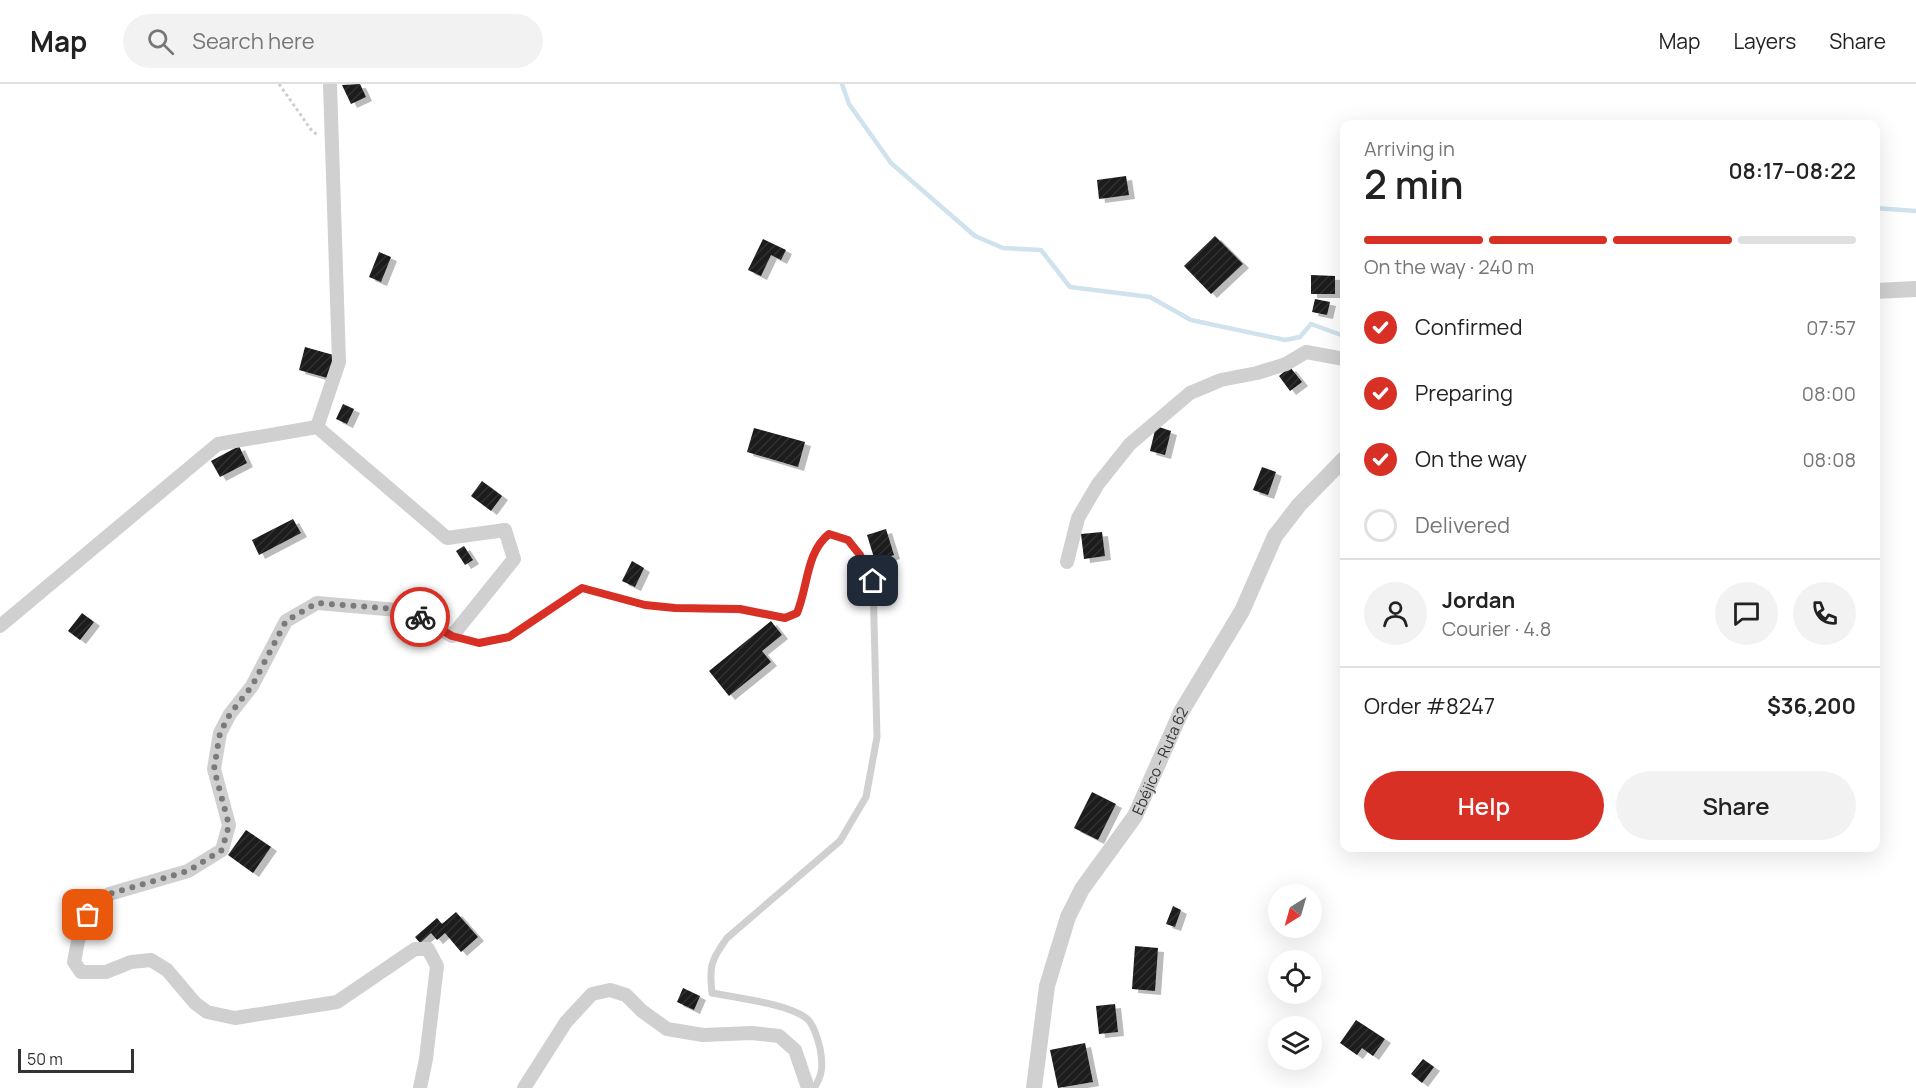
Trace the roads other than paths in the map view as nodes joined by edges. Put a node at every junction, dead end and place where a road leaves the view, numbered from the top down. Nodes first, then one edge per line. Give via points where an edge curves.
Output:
1 (330, 84) edge
2 (1916, 289) edge
3 (1880, 291) edge
4 (1340, 358) edge
5 (317, 428) junction
6 (1340, 463) edge
7 (1067, 562) dead end
8 (0, 626) edge
9 (452, 636) junction
10 (420, 1088) edge
11 (524, 1088) edge
12 (808, 1088) edge
13 (814, 1088) edge
14 (1034, 1088) edge

1 - 5 street via 339,362
2 - 3 street
4 - 7 street via 1306,352 1286,364 1221,380 1190,393 1130,444 1098,484 1078,518
5 - 8 street via 218,444
5 - 9 street via 447,538 504,530 514,559
6 - 14 street, Ebéjico - Ruta 62 via 1275,536 1242,611 1181,712 1136,816 1082,889 1068,917 1047,986
9 - 10 street via 409,610 317,603 286,621 252,686 220,733 214,769 229,825 222,850 188,871 109,894 88,915 74,962 81,972 106,972 131,962 151,960 168,970 195,1004 207,1012 235,1018 337,1002 415,949 428,949 437,966
9 - 13 lane via 479,643 509,637 582,588 645,605 740,609 785,618 797,613 821,541 829,534 848,540 873,581 877,737 866,797 840,841 727,938 714,955 710,973 712,993 788,1008 809,1021 823,1061 821,1078
11 - 12 street via 566,1022 592,994 610,990 626,995 667,1029 704,1035 779,1036 795,1050

